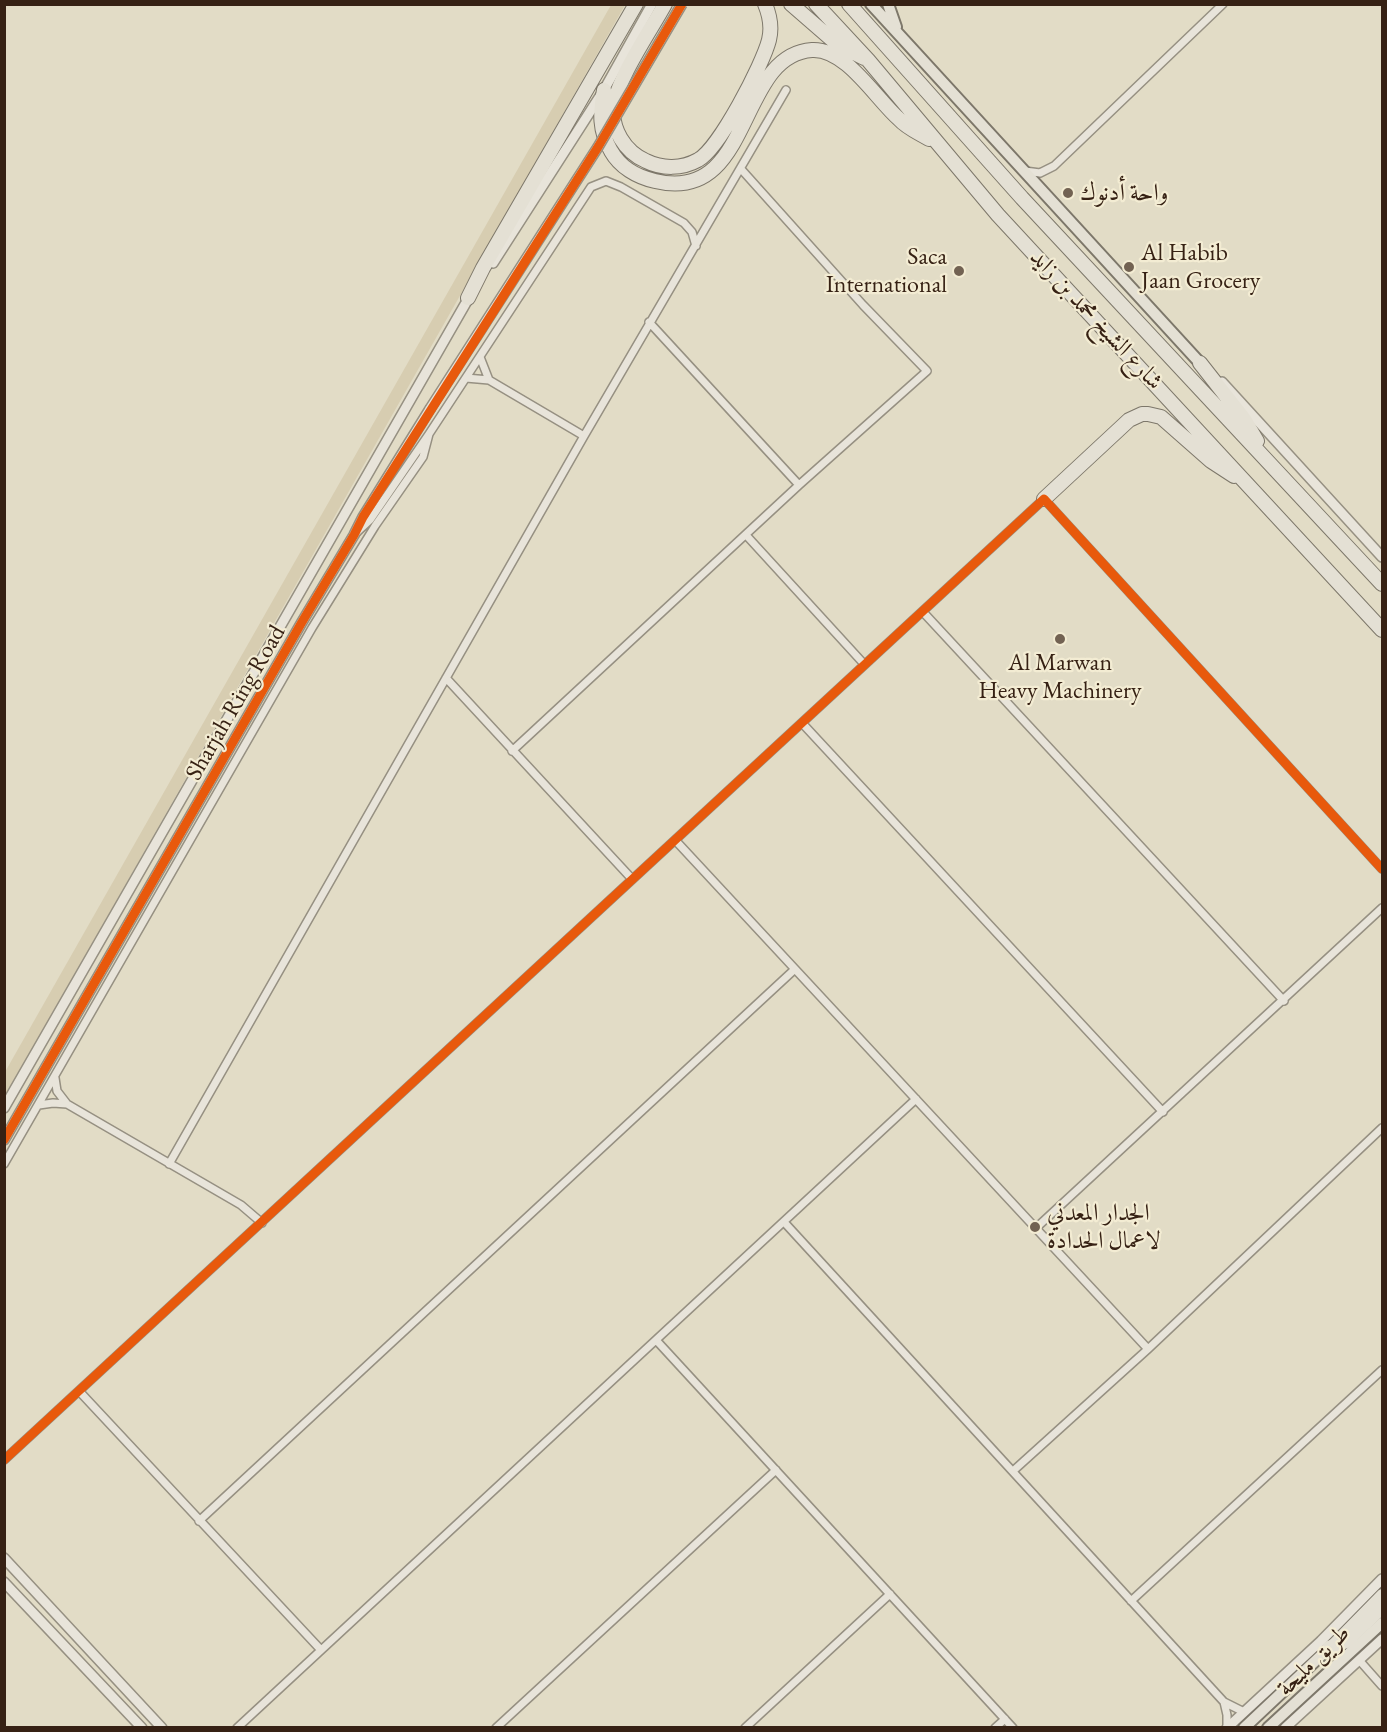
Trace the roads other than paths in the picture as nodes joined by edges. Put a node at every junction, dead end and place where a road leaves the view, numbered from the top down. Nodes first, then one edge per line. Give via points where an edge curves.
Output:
1 (636, 4) edge
2 (652, 4) edge
3 (665, 4) edge
4 (682, 4) edge
5 (765, 4) edge
6 (791, 4) edge
7 (816, 4) edge
8 (849, 4) edge
9 (871, 4) edge
10 (888, 4) edge
11 (1223, 4) edge
12 (900, 36) junction
13 (868, 60) junction
14 (604, 90) junction
15 (786, 90) dead end
16 (936, 142) junction
17 (741, 169) junction
18 (1023, 171) junction
19 (696, 246) junction
20 (468, 298) junction
21 (649, 322) junction
22 (480, 357) junction
23 (1200, 363) junction
24 (466, 378) junction
25 (489, 380) junction
26 (429, 435) junction
27 (584, 436) junction
28 (1264, 457) junction
29 (1244, 480) junction
30 (799, 485) junction
31 (1044, 499) junction
32 (354, 535) junction
33 (746, 535) junction
34 (1383, 557) edge
35 (1383, 584) edge
36 (923, 612) junction
37 (1383, 630) edge
38 (864, 664) junction
39 (446, 678) junction
40 (802, 723) junction
41 (512, 751) junction
42 (676, 841) junction
43 (1383, 869) edge
44 (632, 879) junction
45 (1383, 908) edge
46 (795, 969) junction
47 (1284, 1001) junction
48 (55, 1076) junction
49 (916, 1099) junction
50 (66, 1104) junction
51 (39, 1105) junction
52 (4, 1108) edge
53 (1164, 1112) junction
54 (1383, 1128) edge
55 (4, 1140) edge
56 (4, 1164) edge
57 (169, 1164) junction
58 (784, 1222) junction
59 (262, 1223) junction
60 (1036, 1228) junction
61 (656, 1340) junction
62 (1149, 1349) junction
63 (1383, 1370) edge
64 (79, 1391) junction
65 (4, 1460) edge
66 (777, 1470) junction
67 (1013, 1471) junction
68 (199, 1521) junction
69 (4, 1558) edge
70 (1383, 1579) edge
71 (4, 1582) edge
72 (890, 1594) junction
73 (1383, 1594) edge
74 (1131, 1601) junction
75 (1383, 1607) edge
76 (1383, 1623) edge
77 (1383, 1639) edge
78 (1329, 1648) junction
79 (321, 1650) junction
80 (1359, 1660) junction
81 (1383, 1686) edge
82 (1224, 1702) junction
83 (1244, 1712) junction
84 (1005, 1719) junction
85 (142, 1728) edge
86 (162, 1728) edge
87 (237, 1728) edge
88 (496, 1728) edge
89 (745, 1728) edge
90 (995, 1728) edge
91 (1013, 1728) edge
92 (1227, 1728) edge
93 (1244, 1728) edge
94 (1268, 1728) edge
95 (1285, 1728) edge

1 - 20 highway
2 - 14 street, Sharjah Ring Road
3 - 5 highway via 622,81 613,114 620,137 633,153 650,164 670,167 690,164 709,153 729,123 770,38
4 - 32 street, bridge via 598,147
6 - 13 highway via 837,44
7 - 13 highway, شارع الشيخ محمد بن زايد
8 - 28 highway, شارع الشيخ محمد بن زايد via 1022,198
9 - 12 main road
10 - 12 main road
11 - 18 street via 1054,166 1040,172
12 - 18 main road
13 - 16 highway, شارع الشيخ محمد بن زايد
14 - 16 highway via 601,121 610,150 628,169 669,183 692,180 721,162 768,78 783,61 801,52 819,50 836,56 902,122
14 - 20 street, Sharjah Ring Road
15 - 17 street
16 - 29 highway, شارع الشيخ محمد بن زايد via 998,215
17 - 19 street
17 - 30 street via 927,370
18 - 23 main road
19 - 21 street
19 - 22 street via 684,223 614,183 598,183 587,192
20 - 52 street, Sharjah Ring Road
21 - 27 street
21 - 30 street
22 - 24 street
22 - 25 street
23 - 28 highway via 1244,419
23 - 34 street
24 - 25 street
24 - 26 street
25 - 27 street
26 - 32 street via 370,520
26 - 48 street via 423,457 312,628
27 - 39 street
28 - 35 highway, شارع الشيخ محمد بن زايد
29 - 31 highway via 1221,468 1161,417 1148,414 1129,420
29 - 37 highway, شارع الشيخ محمد بن زايد
30 - 33 street
31 - 36 street
31 - 43 street
32 - 55 street
33 - 38 street
33 - 41 street
36 - 38 street
36 - 47 street
38 - 40 street
39 - 41 street
39 - 57 street
40 - 42 street
40 - 53 street
41 - 44 street
42 - 44 street
42 - 46 street
44 - 59 street
45 - 47 street
46 - 49 street
46 - 68 street
47 - 53 street
48 - 50 street via 57,1091
48 - 51 street
49 - 58 street
49 - 60 street
50 - 51 street
50 - 57 street
51 - 56 street
53 - 60 street
54 - 62 street
57 - 59 street via 241,1205
58 - 61 street
58 - 67 street
59 - 64 street
60 - 62 street
61 - 66 street
61 - 79 street
62 - 67 street
63 - 74 street
64 - 65 street
64 - 68 street
66 - 72 street
66 - 88 street
67 - 74 street
68 - 79 street
69 - 86 street
70 - 83 street
71 - 85 street
72 - 84 street
72 - 89 street
73 - 78 main road, طريق مليحة
74 - 82 street
75 - 78 highway via 1346,1641
76 - 94 main road, طريق مليحة
77 - 80 street
78 - 93 main road, طريق مليحة
79 - 87 street
80 - 81 street
80 - 95 street
82 - 83 street
82 - 92 street
83 - 92 street
84 - 90 street
84 - 91 street

